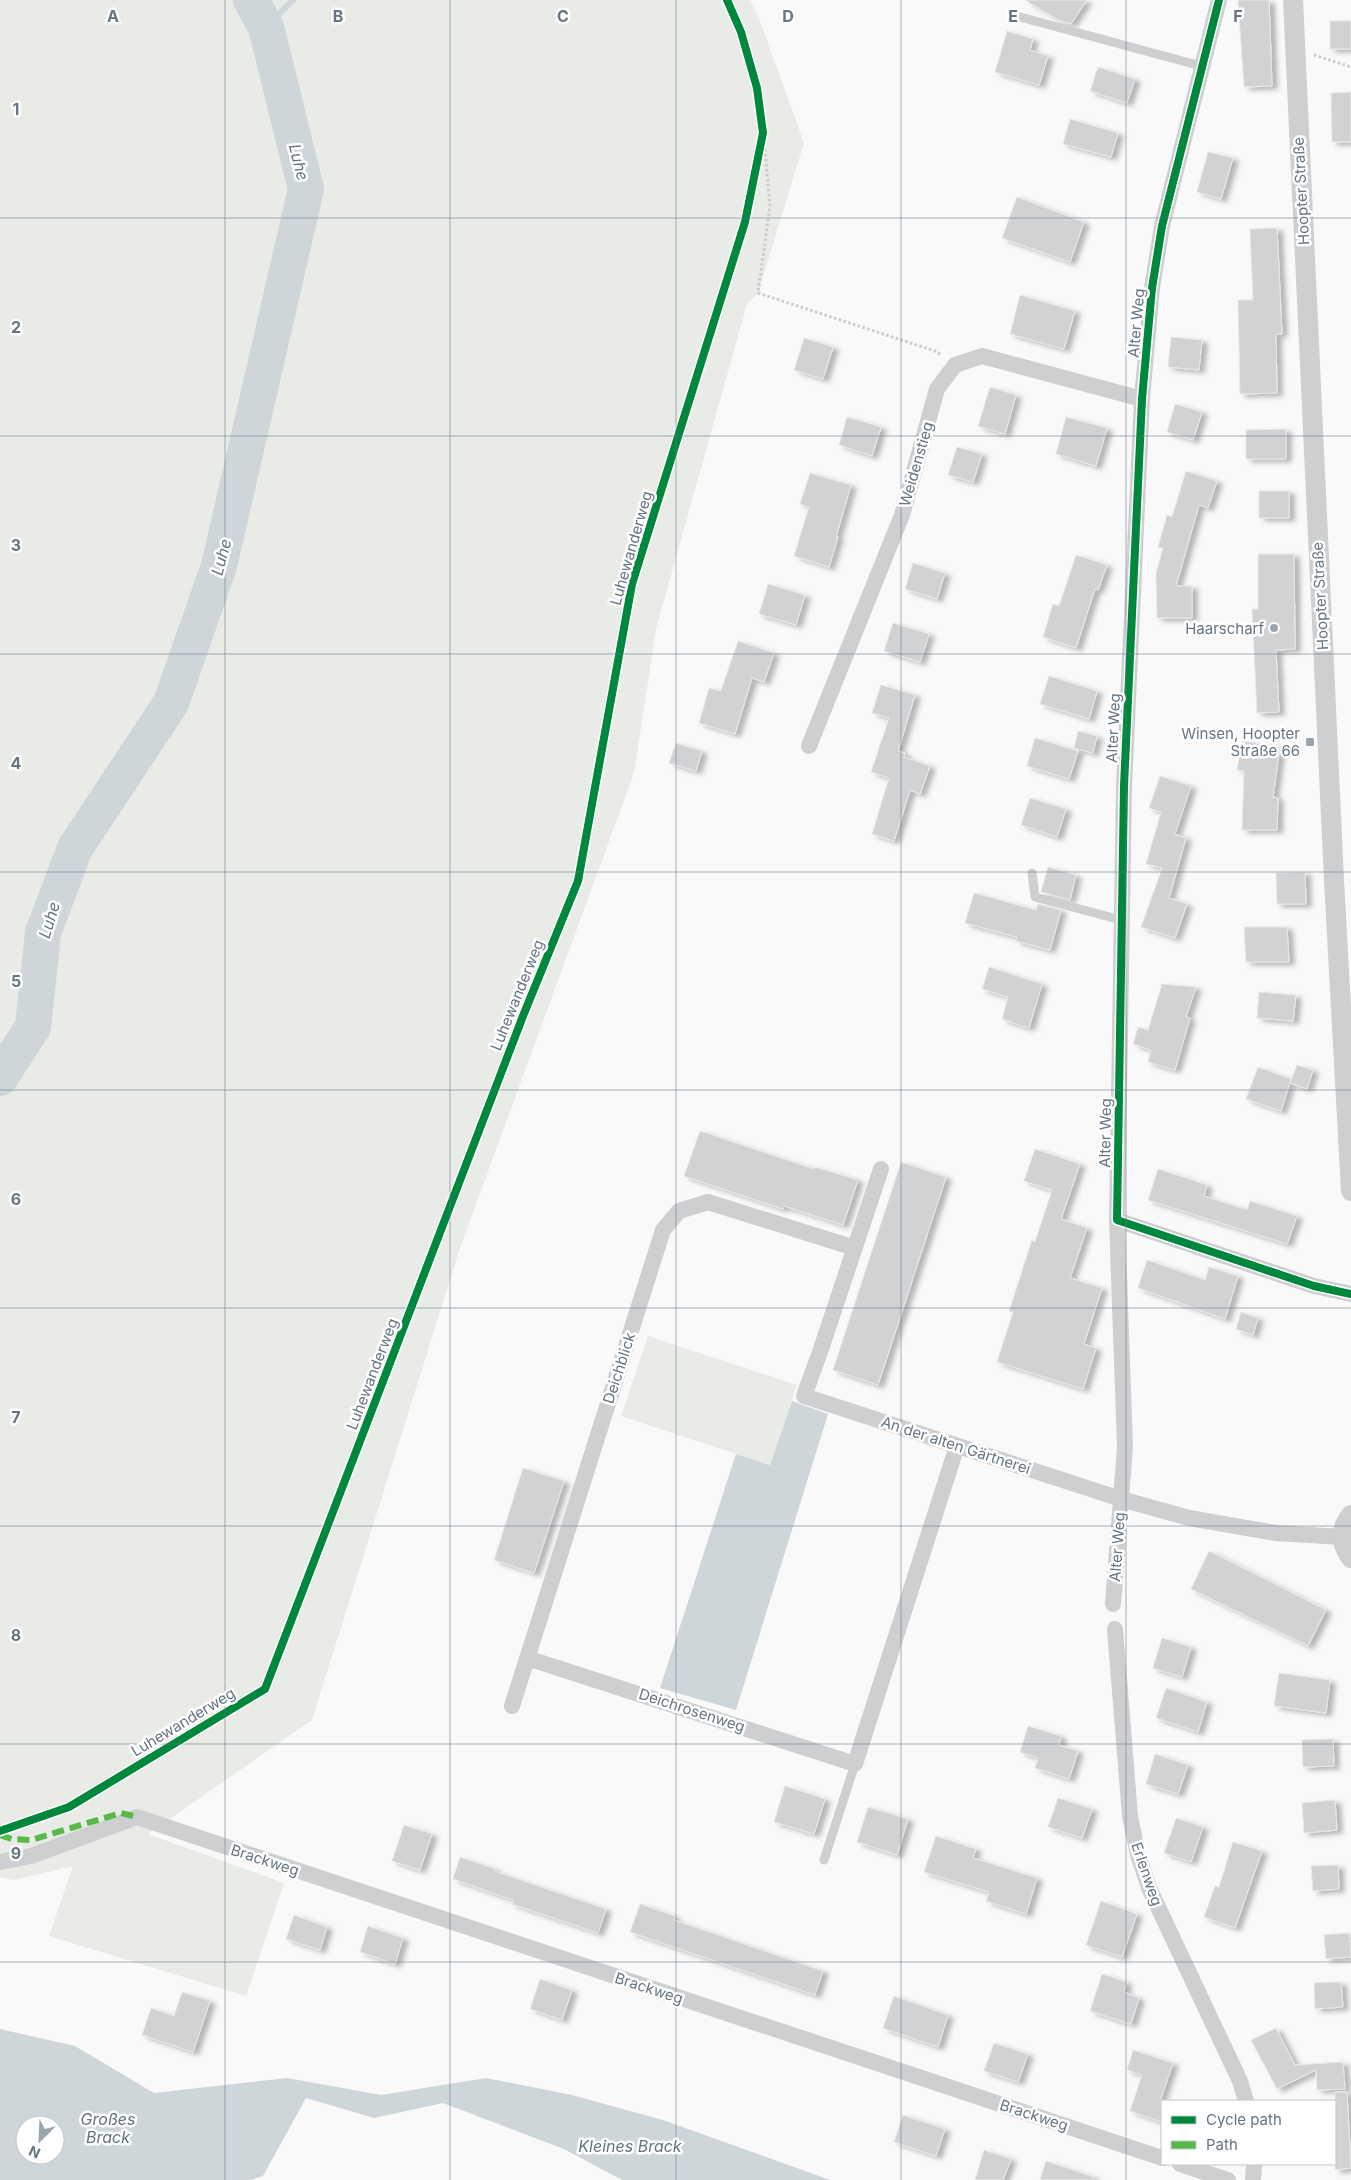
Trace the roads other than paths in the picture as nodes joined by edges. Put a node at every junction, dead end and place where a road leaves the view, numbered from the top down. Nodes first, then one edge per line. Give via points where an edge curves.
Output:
1 (1219, 0) edge
2 (1293, 0) edge
3 (1013, 15) dead end
4 (1201, 66) junction
5 (1142, 399) junction
6 (809, 746) dead end
7 (1032, 872) dead end
8 (1121, 920) junction
9 (881, 1169) dead end
10 (1351, 1191) edge
11 (1117, 1220) junction
12 (855, 1248) junction
13 (1351, 1294) edge
14 (957, 1446) junction
15 (1121, 1499) junction
16 (1351, 1515) edge
17 (1342, 1537) junction
18 (1351, 1558) edge
19 (1113, 1604) dead end
20 (1115, 1629) dead end
21 (527, 1658) junction
22 (512, 1706) dead end
23 (856, 1764) junction
24 (824, 1860) dead end
25 (0, 1862) edge
26 (1246, 2100) edge
27 (1161, 2158) edge
28 (1183, 2165) edge
29 (1254, 2165) edge
30 (1228, 2180) edge
31 (1253, 2180) edge

1 - 4 street, Alter Weg
2 - 10 street, Hoopter Straße
3 - 4 lane
4 - 5 street, Alter Weg via 1162,226 1152,288
5 - 6 street, Weidenstieg via 982,356 955,365 937,389 902,515
5 - 8 street, Alter Weg
7 - 8 lane via 1035,897
8 - 11 street, Alter Weg
9 - 12 street, An der alten Gärtnerei
11 - 13 street via 1314,1286
11 - 15 street, Alter Weg via 1125,1447
12 - 14 street, An der alten Gärtnerei via 804,1396
12 - 21 street, Deichblick via 708,1202 679,1211 663,1230
14 - 15 street, An der alten Gärtnerei
14 - 23 street
15 - 17 street, An der alten Gärtnerei via 1189,1518 1276,1533
15 - 19 street, Alter Weg
16 - 17 street via 1344,1525
17 - 18 street
20 - 26 street, Erlenweg via 1130,1816 1138,1855 1150,1890 1240,2081
21 - 22 street, Deichblick
21 - 23 street, Deichrosenweg
23 - 24 lane
25 - 27 street, Brackweg via 31,1856 137,1817
28 - 30 street
29 - 31 street

